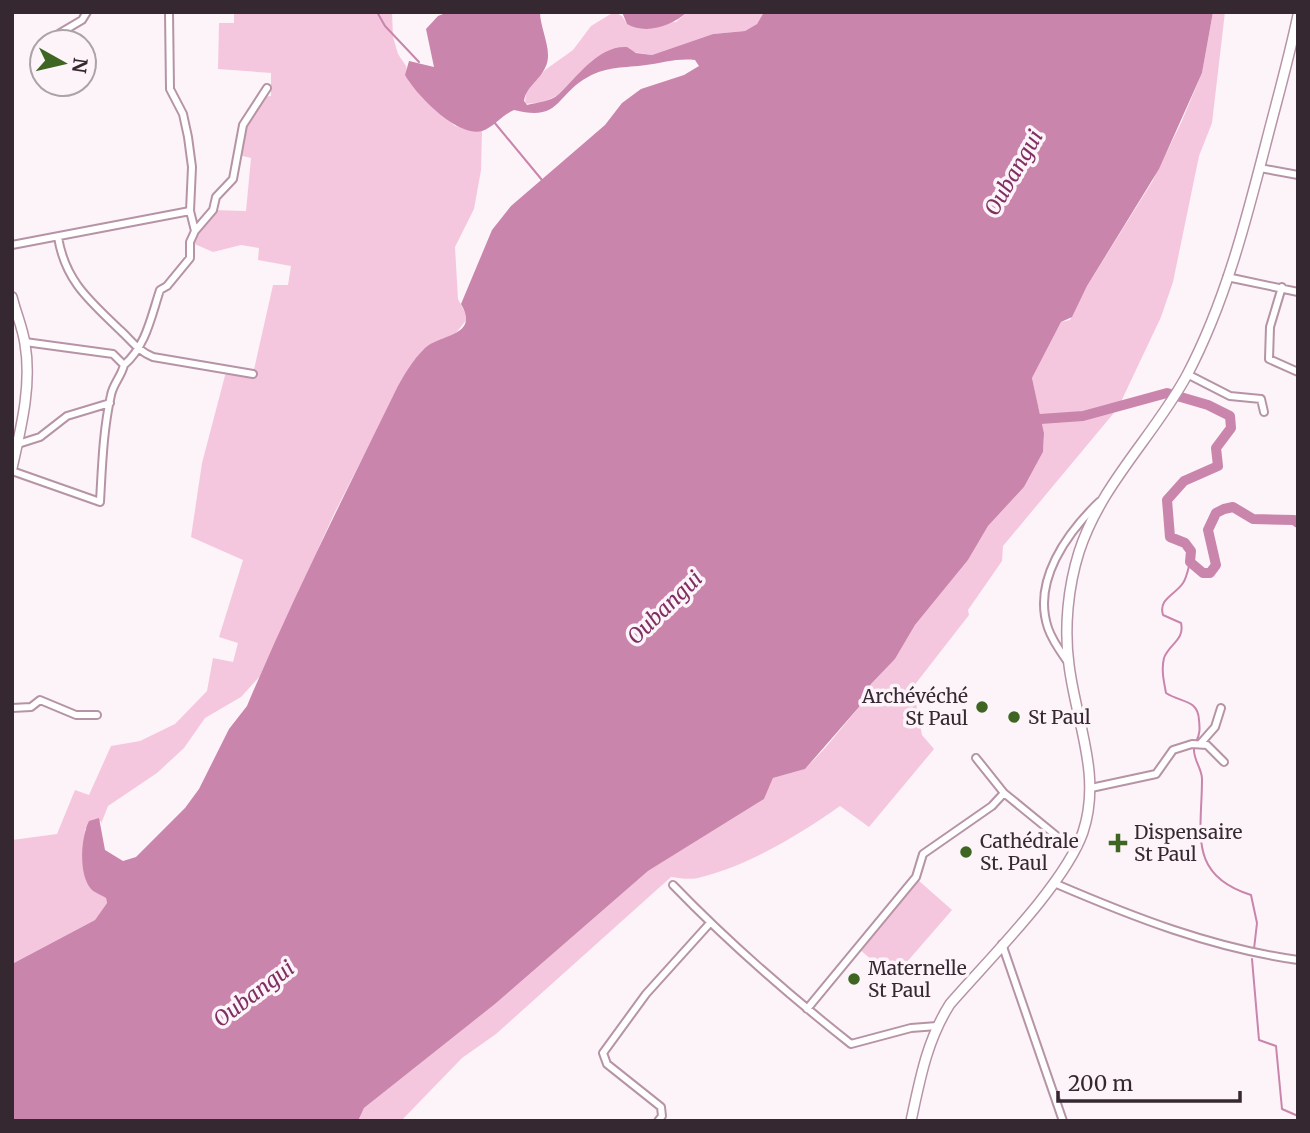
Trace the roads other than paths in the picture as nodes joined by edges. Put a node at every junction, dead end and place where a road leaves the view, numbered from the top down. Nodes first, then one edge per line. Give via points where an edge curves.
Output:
1 (88, 12) edge
2 (169, 12) edge
3 (1298, 15) edge
4 (68, 28) edge
5 (267, 88) dead end
6 (1260, 168) junction
7 (1298, 175) edge
8 (190, 211) junction
9 (195, 231) junction
10 (58, 237) junction
11 (12, 245) edge
12 (1227, 277) junction
13 (1282, 287) junction
14 (1298, 292) edge
15 (12, 297) edge
16 (15, 320) edge
17 (25, 342) junction
18 (138, 350) junction
19 (124, 365) junction
20 (1298, 372) edge
21 (253, 374) dead end
22 (1186, 376) junction
23 (110, 403) junction
24 (1264, 412) dead end
25 (18, 444) junction
26 (12, 469) edge
27 (1101, 501) junction
28 (1069, 664) junction
29 (12, 708) edge
30 (1221, 708) dead end
31 (97, 715) dead end
32 (1200, 744) junction
33 (976, 758) dead end
34 (1224, 762) dead end
35 (1091, 789) junction
36 (1004, 793) junction
37 (1075, 851) junction
38 (1054, 883) junction
39 (673, 885) dead end
40 (710, 923) junction
41 (1002, 944) junction
42 (1298, 960) edge
43 (807, 1009) junction
44 (937, 1026) junction
45 (658, 1121) edge
46 (911, 1121) edge
47 (1063, 1121) edge

1 - 4 street
2 - 8 street via 170,89 183,114 192,167
3 - 6 main road
5 - 9 street via 243,125 233,178
6 - 7 street
6 - 12 main road
8 - 9 street
8 - 10 street
9 - 18 street via 190,258 160,289
10 - 11 street
10 - 18 street via 61,258 80,293
12 - 13 street
12 - 22 main road
13 - 14 street
13 - 20 street via 1270,327 1269,359
15 - 16 main road
16 - 17 main road
17 - 19 street via 113,355
17 - 25 main road via 25,405
18 - 19 street
18 - 21 street via 153,357
19 - 23 street
22 - 24 street via 1230,396 1261,398
22 - 27 main road
23 - 25 street via 67,416 40,437
23 - 26 street via 100,502
25 - 26 main road
27 - 28 main road via 1078,554 1071,586
27 - 28 street via 1070,534 1045,589 1048,627
28 - 35 main road
29 - 31 street via 40,700 76,715
30 - 32 street via 1215,727
32 - 34 street via 1213,749
32 - 35 street via 1173,750 1156,774
33 - 36 street
35 - 37 main road
36 - 37 street
36 - 43 street via 923,854 916,877
37 - 38 main road
38 - 41 main road
38 - 42 street via 1154,925 1256,954
39 - 40 street
40 - 43 street
40 - 45 street via 646,994 603,1053 607,1064 661,1107
41 - 44 main road
41 - 47 street
43 - 44 street via 851,1044
44 - 46 main road via 929,1041

